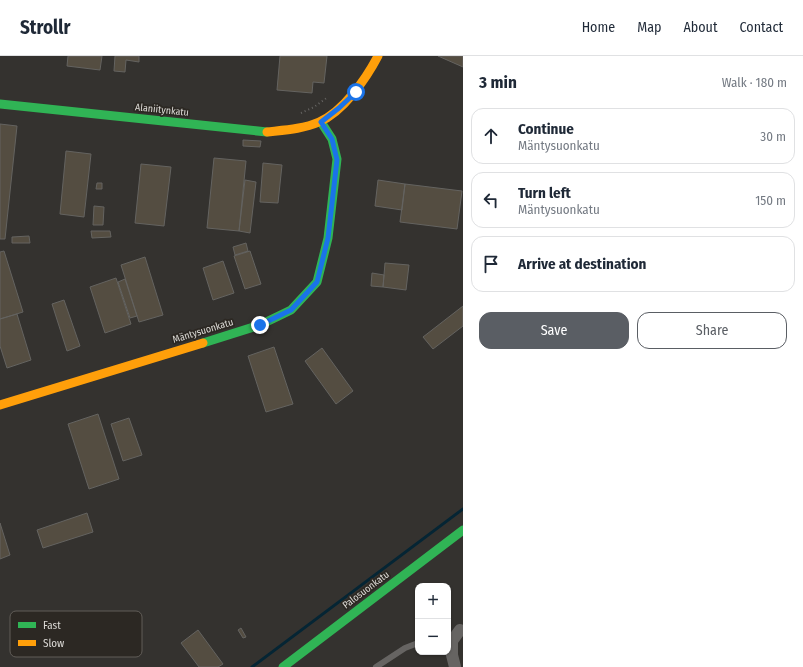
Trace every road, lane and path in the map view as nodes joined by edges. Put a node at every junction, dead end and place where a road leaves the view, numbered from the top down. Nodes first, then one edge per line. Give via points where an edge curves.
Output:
1 (378, 56) edge
2 (330, 96) dead end
3 (0, 104) edge
4 (297, 114) dead end
5 (321, 122) junction
6 (0, 405) edge
7 (463, 530) edge
8 (462, 630) edge
9 (451, 632) edge
10 (415, 644) edge
11 (283, 667) edge
12 (376, 667) edge
13 (455, 667) edge

1 - 5 street via 356,92
2 - 4 path
3 - 5 street, Alaniitynkatu via 266,132
5 - 6 street, Mäntysuonkatu via 332,139 337,160 328,238 317,282 291,310 260,325
7 - 11 street, Palosuonkatu
8 - 9 lane
8 - 13 street via 452,641
10 - 12 lane

